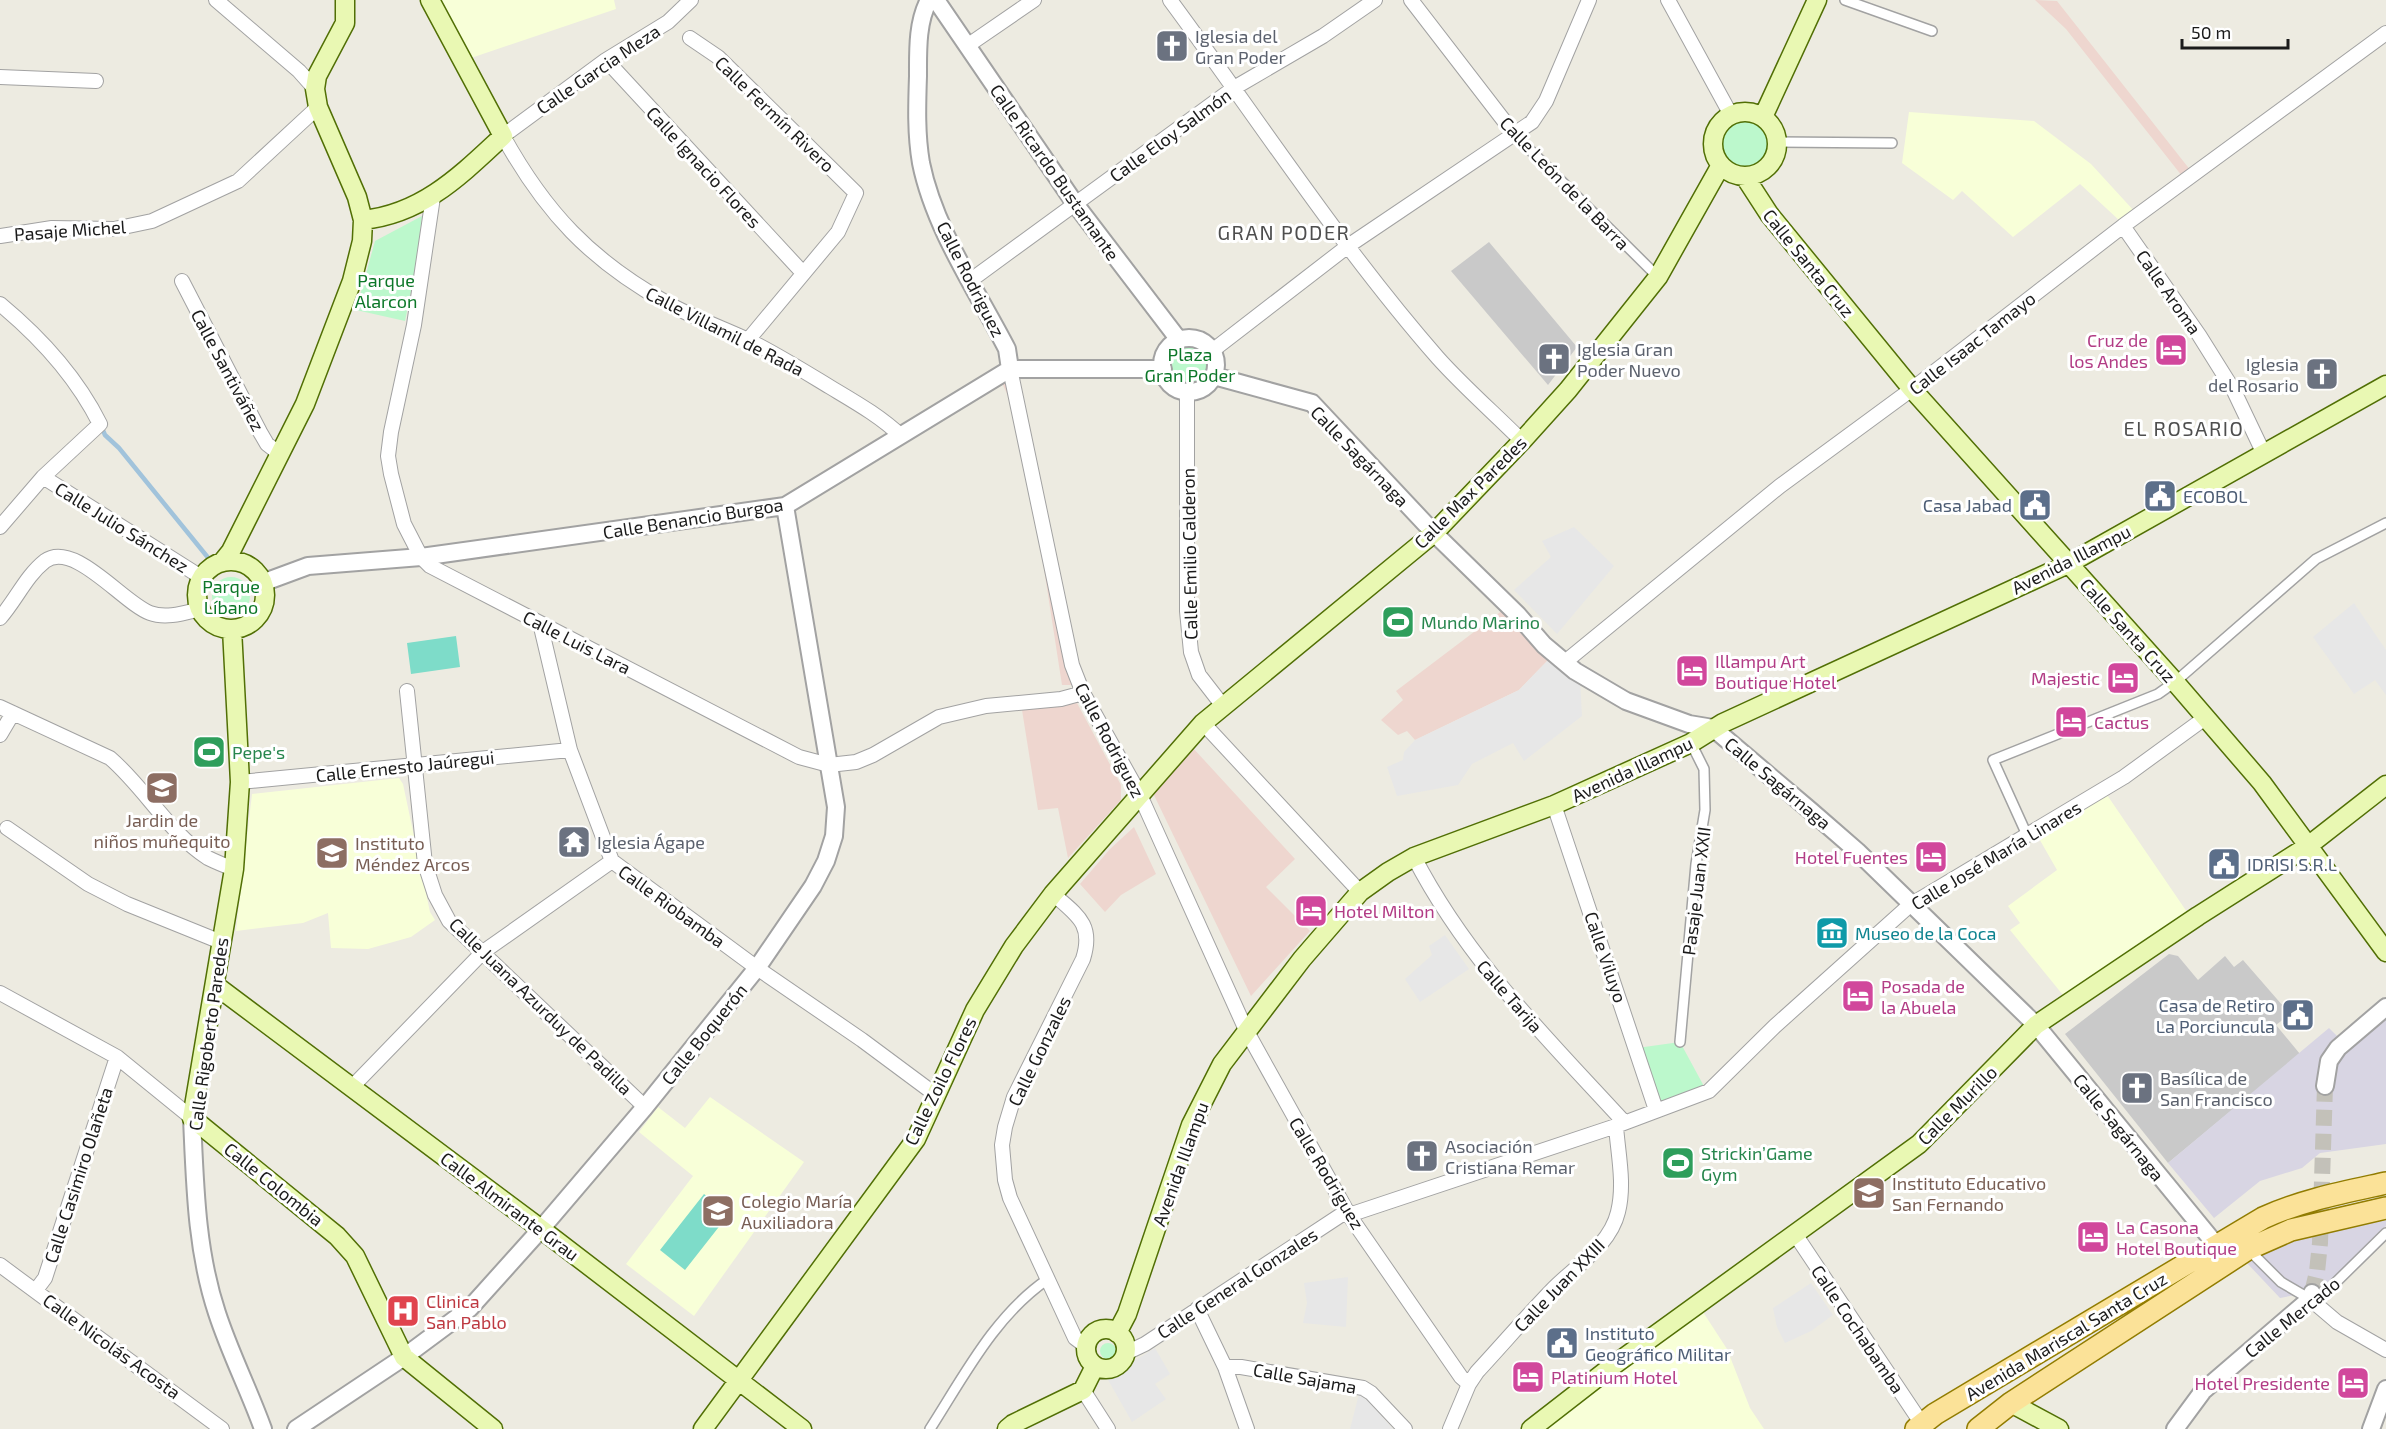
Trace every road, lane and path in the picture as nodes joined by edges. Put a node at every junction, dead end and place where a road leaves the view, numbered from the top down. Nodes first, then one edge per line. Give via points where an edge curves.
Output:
1 (216, 0) edge
2 (345, 0) edge
3 (430, 0) edge
4 (691, 0) edge
5 (929, 0) edge
6 (936, 0) edge
7 (1034, 0) edge
8 (1170, 0) edge
9 (1375, 0) edge
10 (1411, 0) edge
11 (1589, 0) edge
12 (1668, 0) edge
13 (1817, 0) edge
14 (1845, 0) edge
15 (1932, 31) dead end
16 (2386, 33) edge
17 (690, 38) dead end
18 (967, 46) junction
19 (606, 60) junction
20 (0, 77) edge
21 (96, 81) dead end
22 (1234, 88) junction
23 (316, 98) junction
24 (1731, 115) junction
25 (1763, 117) junction
26 (503, 135) junction
27 (1515, 135) junction
28 (1778, 142) junction
29 (1892, 143) dead end
30 (1721, 165) junction
31 (1745, 177) junction
32 (433, 197) junction
33 (1076, 205) junction
34 (363, 220) junction
35 (2123, 226) junction
36 (0, 236) edge
37 (1348, 246) junction
38 (803, 273) junction
39 (1658, 277) junction
40 (971, 280) junction
41 (182, 281) dead end
42 (0, 304) edge
43 (748, 340) junction
44 (1179, 340) junction
45 (1212, 351) junction
46 (1010, 369) junction
47 (1162, 369) junction
48 (1215, 376) junction
49 (2386, 385) edge
50 (1912, 389) junction
51 (1187, 392) junction
52 (901, 436) junction
53 (1522, 441) junction
54 (2264, 454) junction
55 (281, 455) junction
56 (42, 477) junction
57 (785, 506) junction
58 (2386, 523) edge
59 (0, 527) edge
60 (1434, 533) junction
61 (231, 557) junction
62 (421, 557) junction
63 (2068, 564) junction
64 (201, 577) junction
65 (262, 583) junction
66 (200, 609) junction
67 (0, 618) edge
68 (540, 623) junction
69 (232, 629) junction
70 (1565, 662) junction
71 (2175, 682) junction
72 (407, 691) dead end
73 (1083, 693) junction
74 (1223, 706) junction
75 (0, 707) edge
76 (14, 714) junction
77 (2205, 718) junction
78 (1203, 723) junction
79 (1713, 728) junction
80 (0, 735) edge
81 (1691, 744) junction
82 (570, 750) junction
83 (414, 765) junction
84 (829, 765) junction
85 (240, 782) junction
86 (2386, 785) edge
87 (1140, 795) junction
88 (1554, 805) junction
89 (7, 828) dead end
90 (2027, 836) junction
91 (2308, 846) junction
92 (1414, 857) junction
93 (612, 861) junction
94 (234, 869) junction
95 (1360, 892) junction
96 (1053, 894) junction
97 (1911, 905) junction
98 (221, 942) junction
99 (483, 952) junction
100 (2386, 952) edge
101 (757, 968) junction
102 (215, 985) junction
103 (0, 993) edge
104 (2386, 1006) edge
105 (2036, 1025) junction
106 (1246, 1030) junction
107 (1680, 1042) dead end
108 (117, 1057) junction
109 (2325, 1086) tunnel mouth
110 (352, 1087) junction
111 (936, 1095) junction
112 (645, 1107) junction
113 (1656, 1110) junction
114 (192, 1118) junction
115 (1620, 1124) junction
116 (2386, 1183) edge
117 (2386, 1208) edge
118 (1349, 1215) junction
119 (541, 1229) junction
120 (2386, 1233) edge
121 (1795, 1234) junction
122 (2217, 1246) junction
123 (2248, 1249) junction
124 (0, 1265) edge
125 (1048, 1279) junction
126 (36, 1290) junction
127 (2311, 1296) junction
128 (1197, 1309) junction
129 (1118, 1333) junction
130 (1087, 1347) junction
131 (2386, 1350) edge
132 (1126, 1353) junction
133 (404, 1357) junction
134 (1095, 1366) junction
135 (1225, 1367) junction
136 (739, 1379) junction
137 (1469, 1384) junction
138 (2386, 1389) edge
139 (1083, 1390) junction
140 (2012, 1403) junction
141 (1919, 1426) edge
142 (222, 1429) edge
143 (263, 1429) edge
144 (296, 1429) edge
145 (493, 1429) edge
146 (703, 1429) edge
147 (802, 1429) edge
148 (930, 1429) edge
149 (1007, 1429) edge
150 (1108, 1429) edge
151 (1247, 1429) edge
152 (1405, 1429) edge
153 (1450, 1429) edge
154 (1531, 1429) edge
155 (1978, 1429) edge
156 (2059, 1429) edge
157 (2175, 1429) edge
158 (2371, 1429) edge

1 - 23 street via 299,71
2 - 23 main road via 345,24 321,68
3 - 26 main road, Calle Villamil de Rada
4 - 19 street, Calle Garcia Meza via 668,22
5 - 40 street, Calle Rodriguez via 920,29 918,58 921,161 942,227
6 - 18 street, Calle Ricardo Bustamante
7 - 18 street
8 - 22 street
9 - 22 street, Calle Eloy Salmón via 1323,36
10 - 27 street, Calle León de la Barra
11 - 27 street via 1546,101 1532,122
12 - 24 street
13 - 25 main road
14 - 15 street
16 - 35 street, Calle Isaac Tamayo
17 - 38 street, Calle Fermín Rivero via 718,57 856,193 838,232
18 - 33 street, Calle Ricardo Bustamante
19 - 26 street, Calle Garcia Meza
19 - 38 street, Calle Ignacio Flores
20 - 21 street
22 - 33 street, Calle Eloy Salmón
22 - 37 street
23 - 34 main road
23 - 36 street, Pasaje Michel via 238,181 152,221 114,229 52,228
24 - 25 main road via 1742,112
24 - 30 main road via 1715,134 1714,150
25 - 28 main road
26 - 32 main road
26 - 43 street, Calle Villamil de Rada via 544,202 603,261 669,305
27 - 37 street
27 - 39 street, Calle León de la Barra
28 - 29 street
28 - 31 main road via 1769,166
30 - 31 main road via 1736,176
30 - 39 main road, Calle Max Paredes
31 - 50 main road, Calle Santa Cruz via 1769,214
32 - 34 main road via 398,212
32 - 62 street, Calle Luis Lara via 414,325 388,456 404,524
33 - 40 street, Calle Eloy Salmón
33 - 44 street, Calle Ricardo Bustamante
34 - 55 main road via 363,241 352,281
35 - 50 street, Calle Isaac Tamayo
35 - 54 street, Calle Aroma via 2234,391
37 - 45 street
37 - 53 street via 1440,360
38 - 43 street
39 - 53 main road, Calle Max Paredes
40 - 46 street, Calle Rodriguez via 1007,349
41 - 55 street, Calle Santiváñez via 260,432
42 - 56 street via 56,356 85,395 100,424
43 - 52 street, Calle Villamil de Rada via 877,416
44 - 45 street via 1194,338
44 - 47 street via 1166,352
45 - 48 street via 1216,359
46 - 47 street
46 - 52 street, Calle Benancio Burgoa
46 - 73 street, Calle Rodriguez via 1069,653
47 - 51 street via 1171,385
48 - 51 street via 1203,389
48 - 60 street, Calle Sagárnaga via 1312,403
49 - 54 main road, Avenida Illampu
50 - 63 main road, Calle Santa Cruz
50 - 70 street, Calle Isaac Tamayo via 1780,486
51 - 74 street, Calle Emilio Calderon via 1187,611 1191,652 1199,675
52 - 57 street, Calle Benancio Burgoa
53 - 60 main road, Calle Max Paredes
54 - 63 main road, Avenida Illampu
55 - 61 main road
56 - 59 street
56 - 64 street, Calle Julio Sánchez
57 - 62 street, Calle Benancio Burgoa
57 - 84 street, Calle Boquerón
58 - 71 street via 2316,559
60 - 70 street, Calle Sagárnaga
60 - 74 main road, Calle Max Paredes
61 - 64 main road
61 - 65 main road via 253,569
62 - 65 street, Calle Benancio Burgoa via 308,566
62 - 68 street, Calle Luis Lara via 430,566
63 - 71 main road, Calle Santa Cruz
63 - 79 main road, Avenida Illampu
64 - 66 main road via 197,588
65 - 69 main road via 265,593 259,614 252,622
66 - 67 street via 167,616 152,614 87,567 57,556 46,560 30,576
66 - 69 main road via 213,624
68 - 82 street, Calle Riobamba
68 - 84 street, Calle Luis Lara via 799,757
69 - 85 main road, Calle Rigoberto Paredes
70 - 79 street, Calle Sagárnaga via 1626,700 1689,724
71 - 77 main road, Calle Santa Cruz
71 - 90 street via 2158,694 1993,760
72 - 83 street, Calle Juana Azurduy de Padilla
73 - 84 street, Calle Luis Lara via 1061,699 986,706 939,717 873,755 856,762
73 - 87 street, Calle Rodriguez
74 - 78 main road, Calle Max Paredes
75 - 76 street
76 - 80 street
76 - 94 street via 110,758 183,837 208,858
77 - 90 street, Calle José María Linares via 2124,777
77 - 91 main road, Calle Santa Cruz via 2262,783
78 - 87 main road, Calle Max Paredes
78 - 95 street
79 - 81 main road, Avenida Illampu
79 - 97 street, Calle Sagárnaga via 1857,851
81 - 88 main road, Avenida Illampu
81 - 107 street, Pasaje Juan XXII via 1704,769 1705,810 1696,864
82 - 83 street, Calle Ernesto Jaúregui
82 - 93 street, Calle Riobamba
83 - 85 street, Calle Ernesto Jaúregui
83 - 99 street, Calle Juana Azurduy de Padilla via 425,864 435,895 449,921
84 - 101 street, Calle Boquerón via 836,807 834,836 813,886
85 - 94 main road, Calle Rigoberto Paredes
86 - 91 main road, Calle Murillo
87 - 96 main road, Calle Zoilo Flores
87 - 106 street, Calle Rodriguez
88 - 92 main road, Avenida Illampu
88 - 113 street, Calle Viluyo
89 - 98 street via 88,884
90 - 97 street, Calle José María Linares
91 - 100 main road, Calle Santa Cruz
91 - 105 main road, Calle Murillo
92 - 95 main road, Avenida Illampu
92 - 115 street, Calle Tarija via 1475,957
93 - 99 street
93 - 101 street, Calle Riobamba
94 - 98 main road, Calle Rigoberto Paredes
95 - 106 main road, Avenida Illampu
96 - 111 main road, Calle Zoilo Flores via 1014,946 975,1010
96 - 125 street, Calle Gonzales via 1078,916 1085,927 1087,946 1014,1097 1002,1144 1010,1198
97 - 105 street, Calle Sagárnaga
97 - 113 street, Calle José María Linares via 1775,1026 1709,1091
98 - 102 main road, Calle Rigoberto Paredes
99 - 110 street
99 - 112 street, Calle Juana Azurduy de Padilla
101 - 111 street, Calle Riobamba
101 - 112 street, Calle Boquerón
102 - 110 main road, Calle Almirante Grau
102 - 114 main road, Calle Rigoberto Paredes
103 - 108 street, Calle Colombia
104 - 109 street via 2338,1048 2329,1061
105 - 121 main road, Calle Murillo via 1919,1144
105 - 122 street, Calle Sagárnaga
106 - 118 street, Calle Rodriguez
106 - 129 main road, Avenida Illampu via 1222,1064 1191,1125
108 - 114 street, Calle Colombia
108 - 126 street, Calle Casimiro Olañeta via 45,1278
110 - 119 main road, Calle Almirante Grau
111 - 136 main road, Calle Zoilo Flores via 916,1138
112 - 119 street, Calle Boquerón
113 - 115 street, Calle José María Linares
114 - 133 main road, Calle Colombia via 337,1236 355,1256
114 - 143 street, Calle Rigoberto Paredes via 196,1216 202,1255 216,1312
115 - 118 street, Calle José María Linares
115 - 137 street, Calle Juan XXIII via 1621,1194 1618,1214 1609,1232
116 - 122 main road, Avenida Mariscal Santa Cruz via 2281,1210
117 - 123 main road, Avenida Mariscal Santa Cruz via 2291,1230
118 - 128 street, Calle General Gonzales via 1341,1215
118 - 137 street, Calle Rodriguez
119 - 133 street, Calle Boquerón via 470,1308
119 - 136 main road, Calle Almirante Grau
120 - 127 street, Calle Mercado via 2325,1293
121 - 141 street, Calle Cochabamba
121 - 154 main road, Calle Murillo
122 - 141 main road, Avenida Mariscal Santa Cruz
123 - 127 street via 2281,1282
123 - 140 main road, Avenida Mariscal Santa Cruz
124 - 126 street, Calle Nicolás Acosta
125 - 130 street, Calle Gonzales via 1075,1338
125 - 148 street via 1030,1291 991,1333
126 - 142 street, Calle Nicolás Acosta
127 - 131 street via 2337,1322
127 - 157 street, Calle Mercado via 2203,1392
128 - 132 street, Calle General Gonzales
128 - 135 street
129 - 130 main road via 1098,1331
129 - 132 main road
130 - 134 main road via 1088,1358
132 - 134 main road via 1117,1366
133 - 144 street, Calle Boquerón
133 - 145 main road, Calle Colombia
134 - 139 main road
135 - 151 street
135 - 152 street, Calle Sajama via 1241,1366 1363,1388
136 - 146 main road, Calle Zoilo Flores
136 - 147 main road, Calle Almirante Grau
137 - 153 street, Calle Juan XXIII
138 - 158 street
139 - 149 main road
139 - 150 street
140 - 155 main road, Avenida Mariscal Santa Cruz
140 - 156 main road

